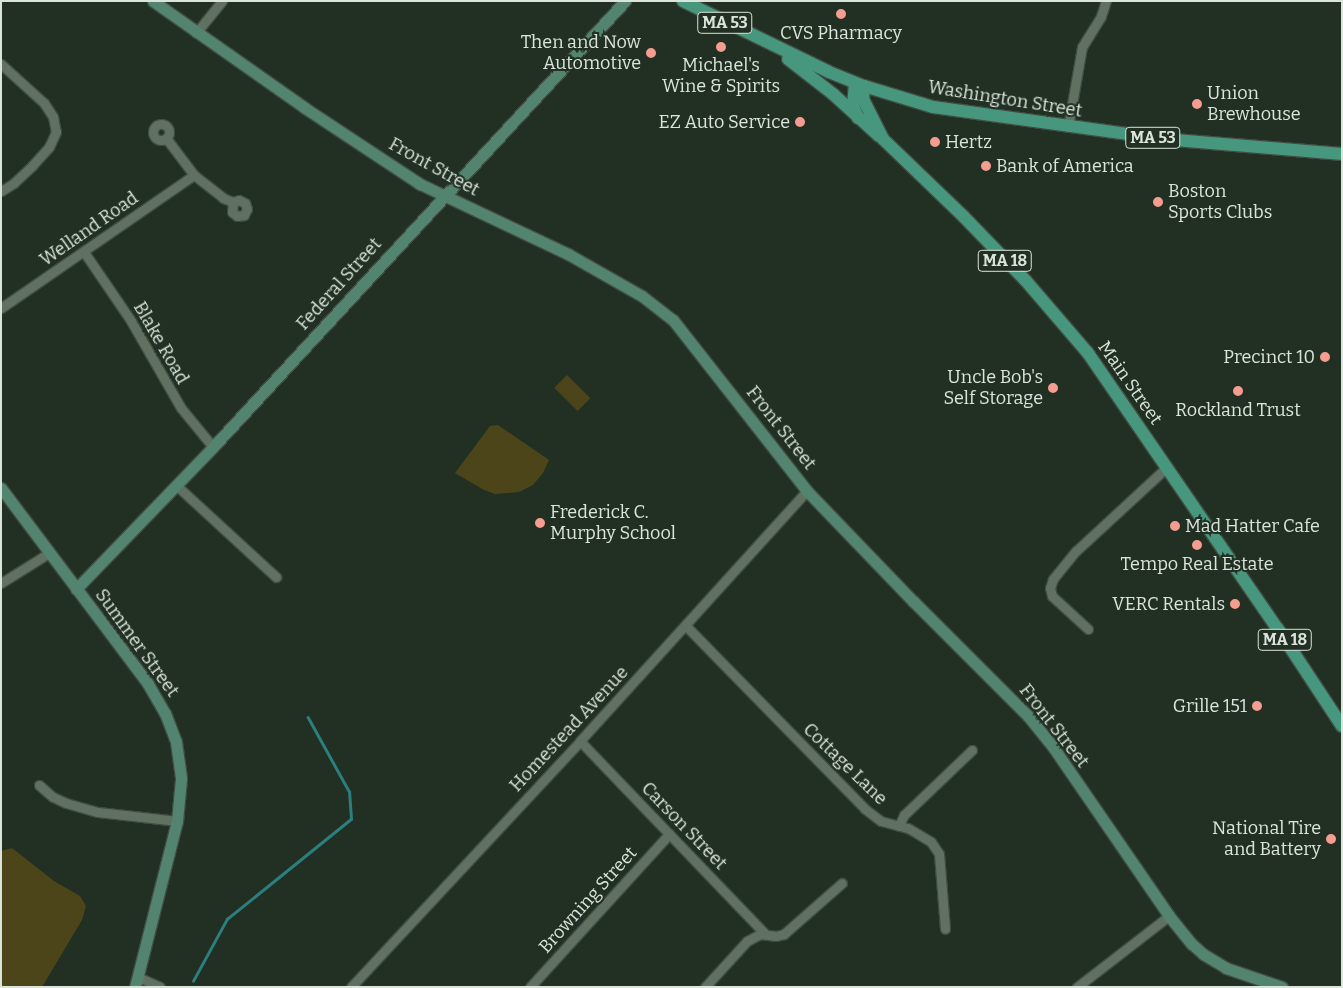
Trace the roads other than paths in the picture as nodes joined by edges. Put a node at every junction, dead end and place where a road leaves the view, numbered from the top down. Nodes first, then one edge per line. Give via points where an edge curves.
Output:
1 (152, 1) edge
2 (222, 1) edge
3 (625, 1) edge
4 (683, 1) edge
5 (1106, 1) edge
6 (196, 33) junction
7 (768, 44) junction
8 (1, 64) edge
9 (859, 84) junction
10 (859, 120) junction
11 (1068, 127) junction
12 (166, 138) dead end
13 (883, 139) junction
14 (1342, 154) edge
15 (194, 175) junction
16 (1, 191) edge
17 (443, 196) junction
18 (233, 202) dead end
19 (84, 252) junction
20 (1, 308) edge
21 (213, 448) junction
22 (1167, 467) junction
23 (176, 485) junction
24 (1, 488) edge
25 (807, 491) junction
26 (49, 553) junction
27 (276, 577) dead end
28 (1, 583) edge
29 (76, 589) junction
30 (686, 626) junction
31 (1088, 628) dead end
32 (1342, 726) edge
33 (580, 741) junction
34 (972, 750) dead end
35 (39, 785) dead end
36 (177, 821) junction
37 (899, 826) junction
38 (669, 834) junction
39 (842, 883) dead end
40 (1169, 916) junction
41 (945, 929) dead end
42 (765, 934) junction
43 (136, 982) edge
44 (356, 985) edge
45 (160, 987) edge
46 (530, 987) edge
47 (705, 987) edge
48 (1077, 987) edge
49 (1282, 987) edge

1 - 6 street, Front Street
2 - 6 street
3 - 17 street, Federal Street
4 - 7 main road, Washington Street / MA 53
5 - 11 street via 1101,16 1082,47
6 - 17 street, Front Street via 305,108
7 - 9 main road, Washington Street / MA 53
7 - 10 main road via 832,94
8 - 16 street via 44,102 53,117 56,132 32,166
9 - 10 main road via 853,105
9 - 11 main road, Washington Street / MA 53 via 933,107
9 - 13 main road, Main Street / MA 18 via 865,105
10 - 13 main road, MA 18
11 - 14 main road, Washington Street / MA 53 via 1168,140
12 - 15 street
13 - 22 main road, Main Street / MA 18 via 964,217 1059,317
15 - 18 street
15 - 19 street, Welland Road
17 - 21 street, Federal Street
17 - 25 street, Front Street via 568,254 662,311 691,341
19 - 20 street, Welland Road
19 - 21 street, Blake Road via 131,321 177,401
21 - 23 street, Federal Street
22 - 31 street via 1076,552 1057,572 1051,584 1050,592 1056,600
22 - 32 main road, Main Street / MA 18
23 - 27 street
23 - 29 street, Federal Street
24 - 26 street, Summer Street
25 - 30 street, Homestead Avenue
25 - 40 street, Front Street via 1028,716 1053,747
26 - 28 street
26 - 29 street, Summer Street
29 - 36 street, Summer Street via 142,676 165,713 179,761 181,799
30 - 33 street, Homestead Avenue
30 - 37 street, Cottage Lane via 865,809 881,821
33 - 38 street, Carson Street
33 - 44 street, Homestead Avenue
34 - 37 street via 904,815
35 - 36 street via 66,804 98,812
36 - 43 street, Summer Street
37 - 41 street, Cottage Lane via 918,833 936,847
38 - 42 street, Carson Street
38 - 46 street, Browning Street
39 - 42 street via 791,929 776,936
40 - 48 street
40 - 49 street, Front Street via 1192,944 1212,960
42 - 47 street via 747,941
43 - 45 street

